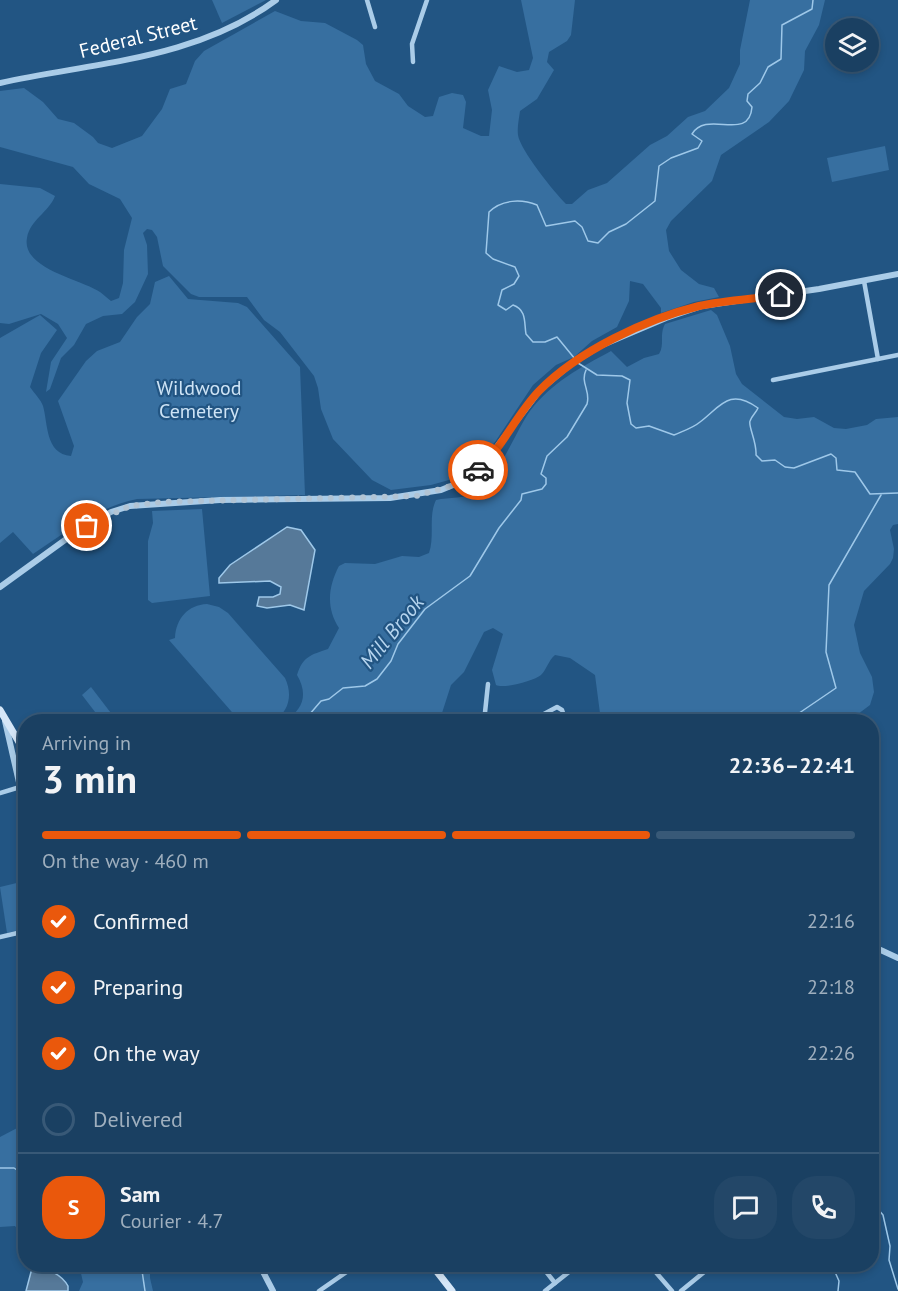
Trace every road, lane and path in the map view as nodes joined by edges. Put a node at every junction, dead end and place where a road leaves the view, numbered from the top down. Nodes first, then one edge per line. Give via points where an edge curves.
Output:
1 (276, 0) edge
2 (367, 0) edge
3 (428, 0) edge
4 (375, 27) dead end
5 (413, 62) dead end
6 (0, 82) edge
7 (898, 274) edge
8 (864, 281) junction
9 (898, 355) edge
10 (878, 359) junction
11 (773, 380) dead end
12 (0, 587) edge
13 (488, 684) dead end
14 (0, 711) edge
15 (485, 714) edge
16 (544, 714) edge
17 (564, 714) edge
18 (5, 721) junction
19 (18, 741) edge
20 (18, 778) edge
21 (18, 788) edge
22 (0, 793) edge
23 (18, 934) edge
24 (0, 937) edge
25 (879, 949) edge
26 (898, 958) edge
27 (263, 1272) edge
28 (346, 1272) edge
29 (440, 1272) edge
30 (546, 1272) edge
31 (569, 1272) edge
32 (655, 1272) edge
33 (704, 1272) edge
34 (555, 1283) junction
35 (273, 1291) edge
36 (319, 1291) edge
37 (452, 1291) edge
38 (545, 1291) edge
39 (672, 1291) edge
40 (681, 1291) edge

1 - 6 street, Federal Street via 190,45 104,66
2 - 4 street
3 - 5 street via 412,44
7 - 8 street
8 - 10 street
8 - 12 street via 693,308 581,357 534,397 488,461 451,486 390,498 220,500 130,506 76,532
9 - 10 street
10 - 11 street
13 - 15 street
14 - 18 main road
16 - 17 street via 557,707
18 - 19 main road
18 - 20 street
21 - 22 street
23 - 24 street
25 - 26 street
27 - 35 street
28 - 36 street
29 - 37 main road
30 - 34 street
31 - 34 street
32 - 39 street
33 - 40 street
34 - 38 street

